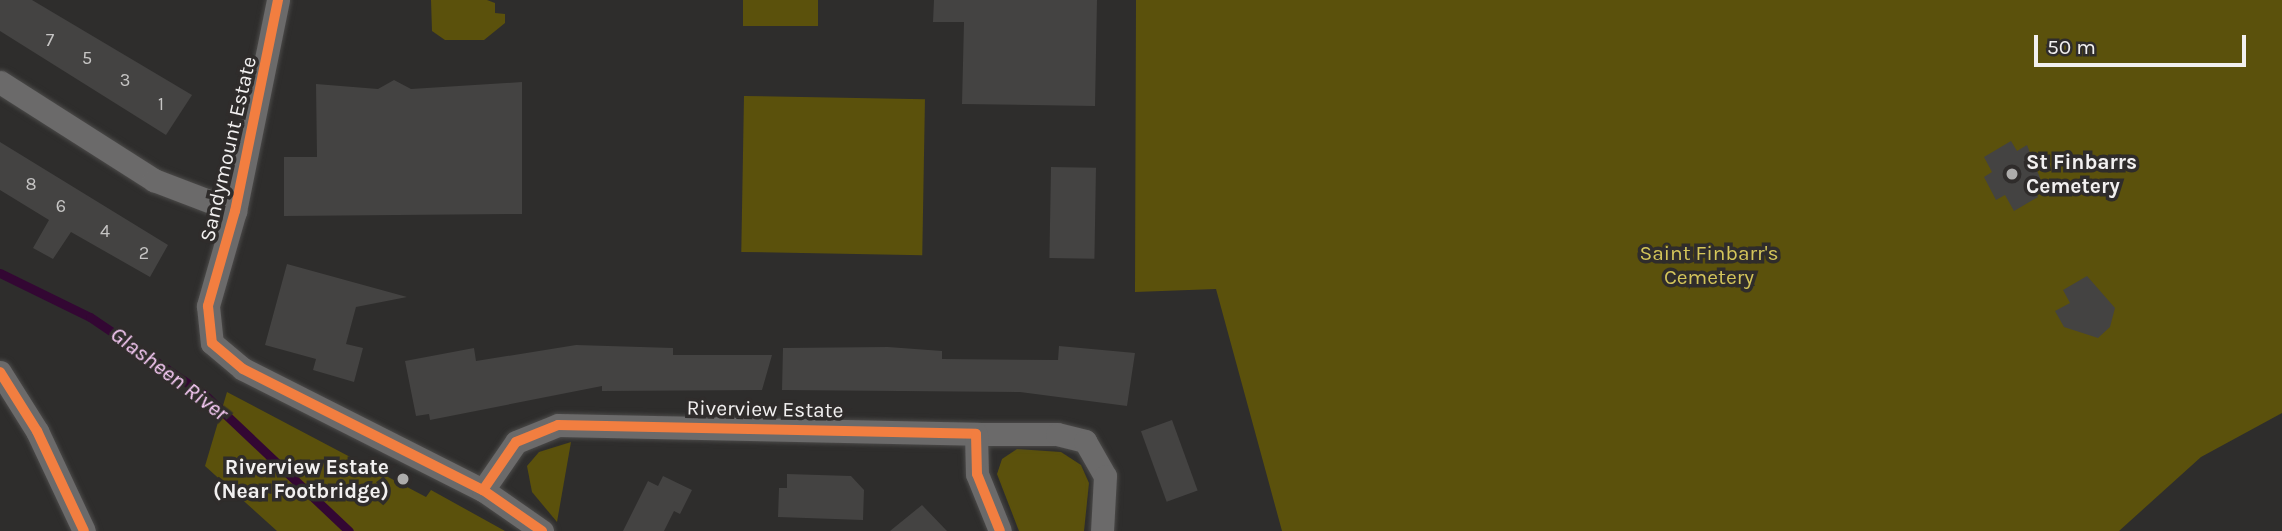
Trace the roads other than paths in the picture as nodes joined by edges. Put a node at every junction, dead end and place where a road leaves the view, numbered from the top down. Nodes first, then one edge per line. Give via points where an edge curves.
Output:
1 (278, 0) edge
2 (0, 82) edge
3 (235, 211) junction
4 (0, 372) edge
5 (976, 435) junction
6 (483, 490) junction
7 (84, 531) edge
8 (542, 531) edge
9 (1000, 531) edge
10 (1101, 531) edge

1 - 3 street, Sandymount Estate
2 - 3 street via 154,180
3 - 6 street, Sandymount Estate via 208,306 212,343 243,369
4 - 7 street via 37,431
5 - 6 street, Riverview Estate via 558,425 526,433
5 - 9 street via 977,474
5 - 10 street, Riverview Estate via 1057,434 1085,441 1105,476
6 - 8 street

